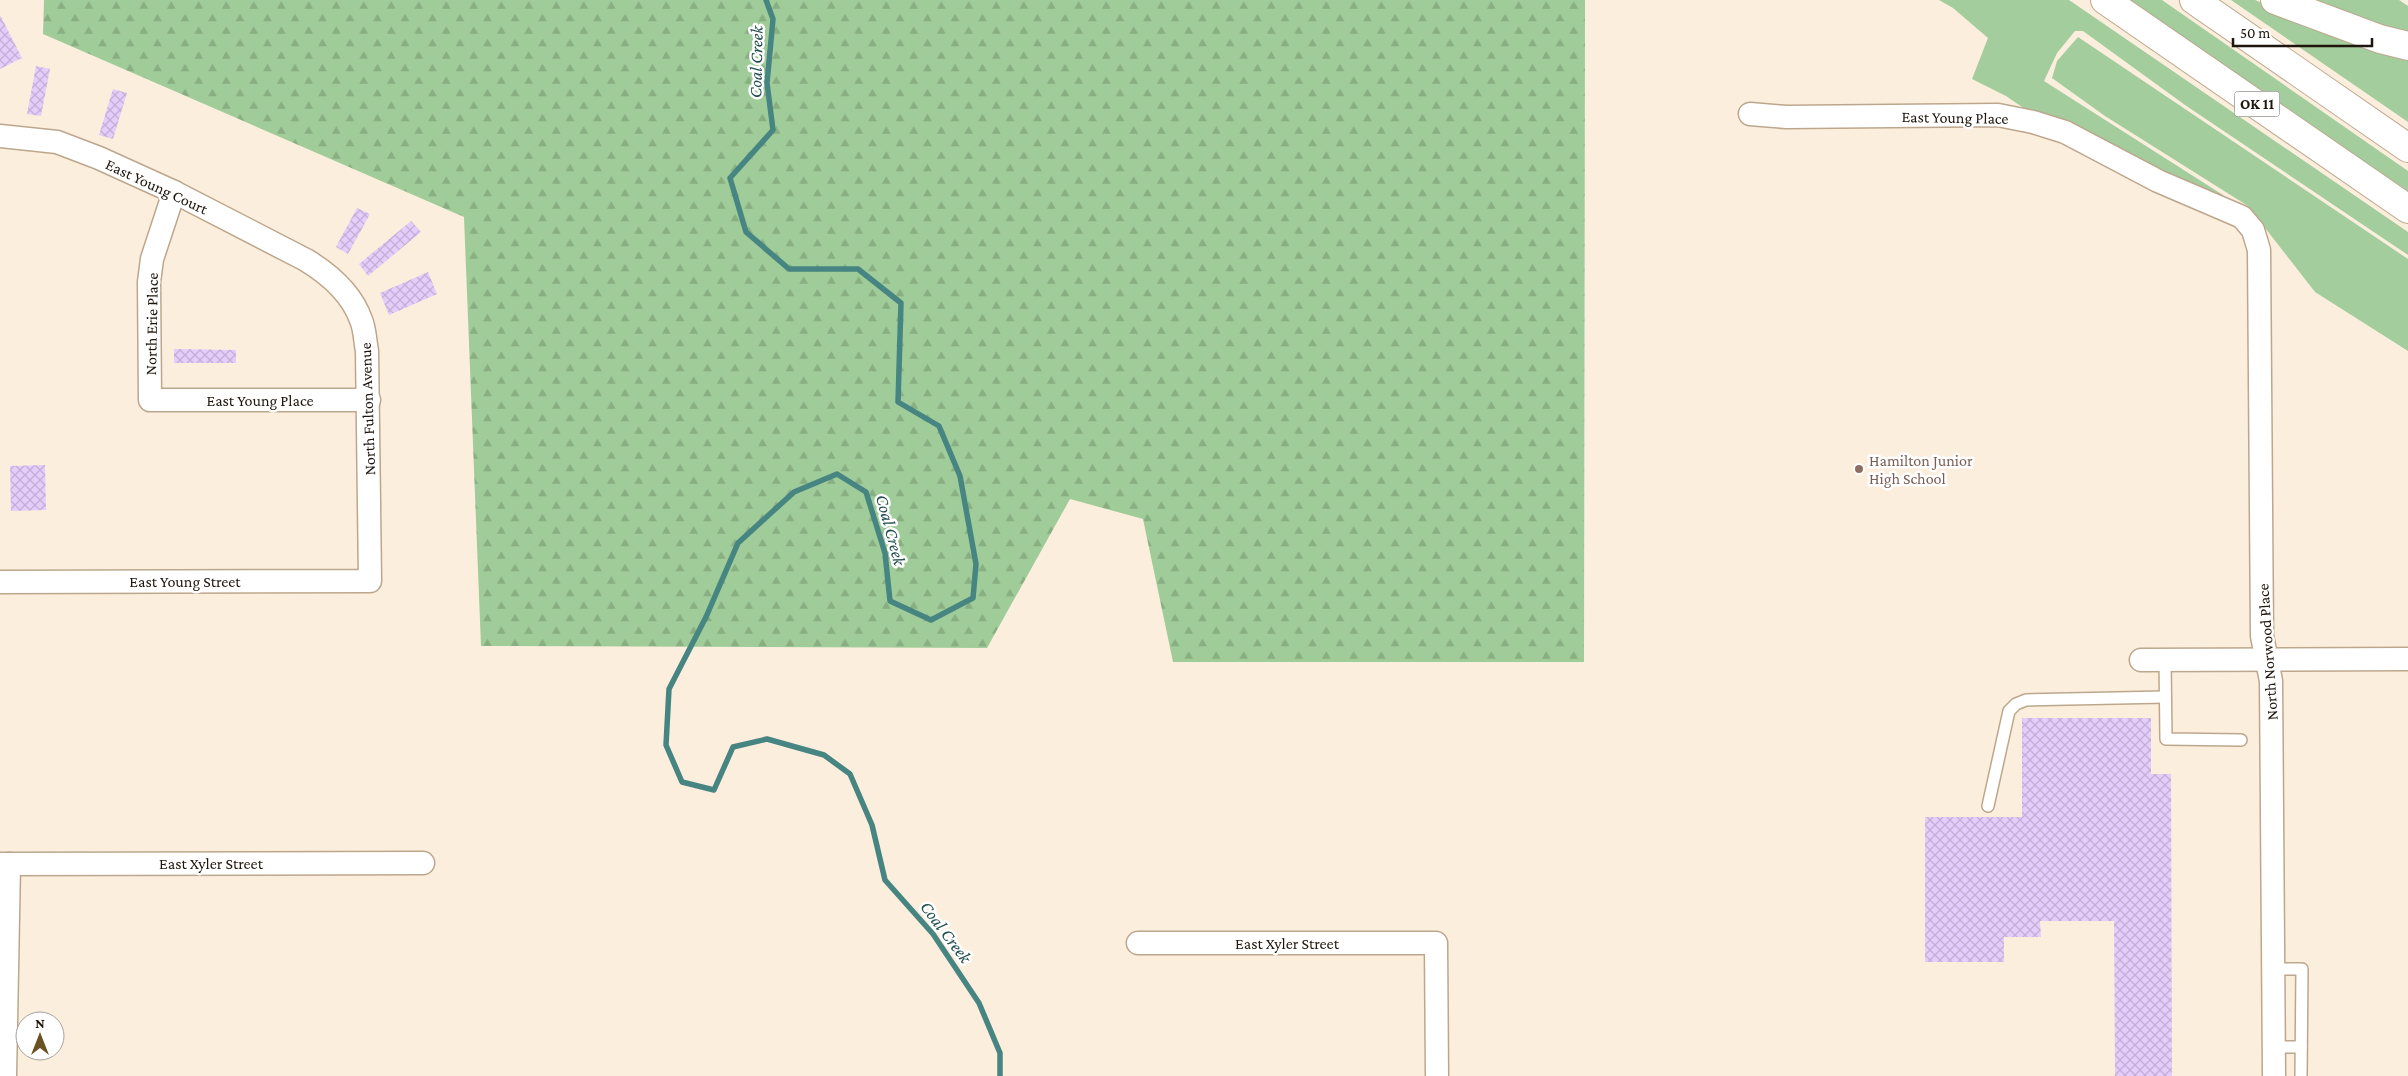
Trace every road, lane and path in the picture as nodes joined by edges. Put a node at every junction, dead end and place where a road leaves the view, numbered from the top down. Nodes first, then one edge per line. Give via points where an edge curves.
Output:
1 (2105, 0) edge
2 (2194, 0) edge
3 (2275, 0) edge
4 (2408, 46) edge
5 (1750, 114) dead end
6 (0, 136) edge
7 (2408, 148) edge
8 (174, 192) junction
9 (2408, 209) edge
10 (2253, 230) joint
11 (306, 260) joint
12 (150, 400) joint
13 (369, 400) junction
14 (370, 581) joint
15 (0, 582) edge
16 (2408, 658) edge
17 (2267, 659) junction
18 (2141, 660) dead end
19 (2165, 660) junction
20 (2166, 697) junction
21 (2241, 740) dead end
22 (1988, 806) dead end
23 (422, 863) dead end
24 (4, 864) edge
25 (1138, 943) dead end
26 (2274, 969) junction
27 (2274, 1047) junction
28 (2301, 1047) junction
29 (5, 1076) edge
30 (1436, 1076) edge
31 (2274, 1076) edge
32 (2301, 1076) edge

1 - 9 highway, OK 11
2 - 7 highway
3 - 4 highway via 2380,39
5 - 10 street, East Young Place via 1786,117 1998,115 2034,122 2065,132 2158,181 2242,217
6 - 8 street, East Young Court via 58,142
8 - 11 street, East Young Court
8 - 12 street, North Erie Place via 152,259 149,282
10 - 17 street, North Norwood Place via 2259,250 2262,636
11 - 13 street, North Fulton Avenue via 338,284 362,320
12 - 13 street, East Young Place
13 - 14 street, North Fulton Avenue
14 - 15 street, East Young Street
16 - 17 street
17 - 19 street
17 - 26 street, North Norwood Place via 2271,681
18 - 19 street
19 - 20 lane
20 - 21 lane via 2166,739
20 - 22 lane via 2026,700 2016,704 2009,711
23 - 24 street, East Xyler Street
24 - 29 street
25 - 30 street, East Xyler Street via 1436,943
26 - 27 street, North Norwood Place
26 - 28 lane via 2302,969
27 - 28 lane
27 - 31 street, North Norwood Place
28 - 32 lane

